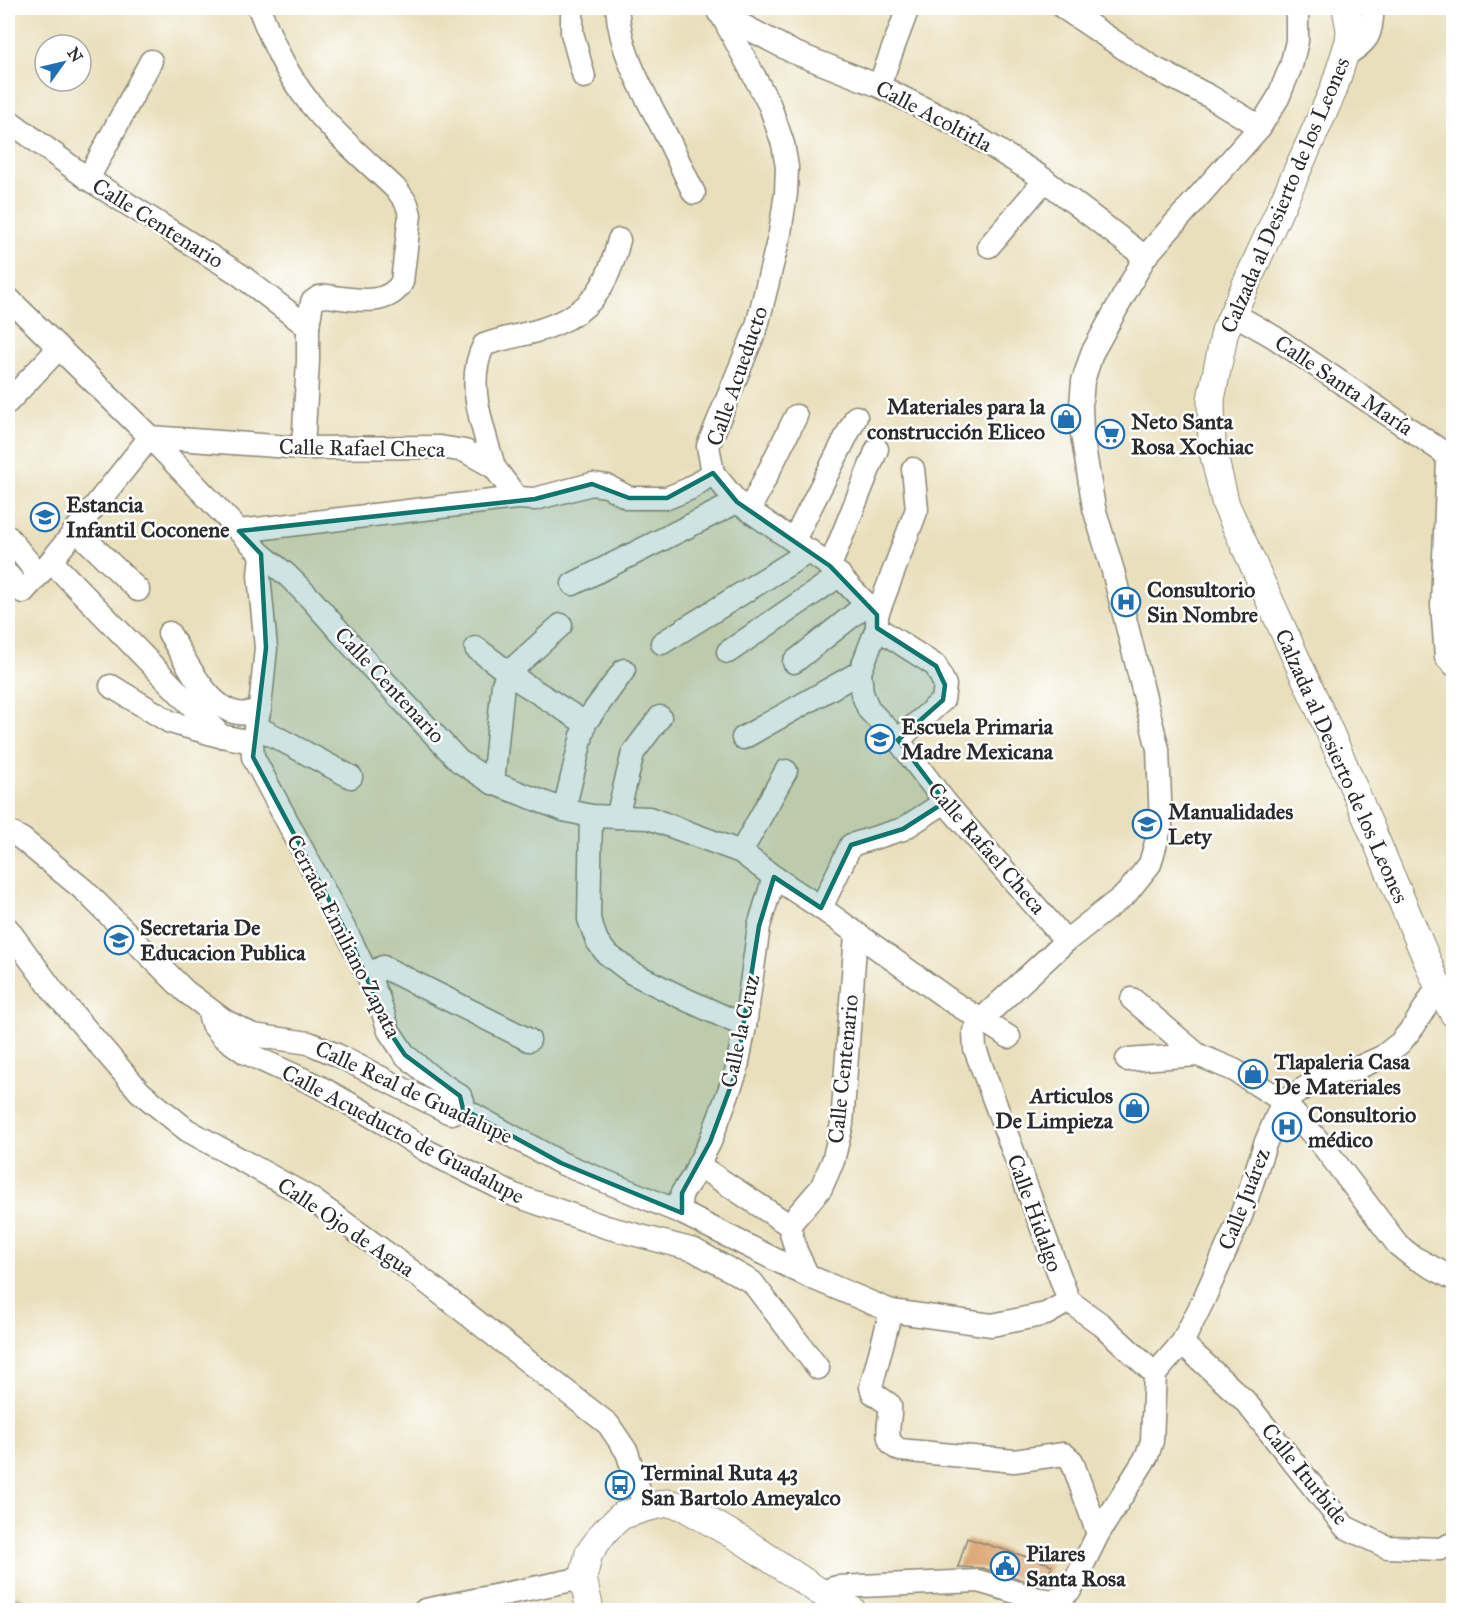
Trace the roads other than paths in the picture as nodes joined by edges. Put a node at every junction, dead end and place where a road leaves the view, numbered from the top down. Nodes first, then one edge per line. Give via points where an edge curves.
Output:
1 (259, 8) edge
2 (572, 8) edge
3 (617, 8) edge
4 (908, 8) edge
5 (1064, 8) edge
6 (1297, 8) edge
7 (1346, 8) edge
8 (1372, 8) edge
9 (715, 10) edge
10 (1346, 55) junction
11 (151, 61) dead end
12 (584, 77) dead end
13 (879, 86) junction
14 (8, 120) edge
15 (1260, 127) junction
16 (88, 179) junction
17 (1045, 180) junction
18 (694, 194) dead end
19 (619, 240) dead end
20 (989, 246) dead end
21 (1145, 257) junction
22 (8, 298) edge
23 (1232, 313) junction
24 (308, 327) junction
25 (58, 349) junction
26 (8, 402) edge
27 (796, 416) dead end
28 (856, 417) dead end
29 (150, 437) junction
30 (303, 448) junction
31 (877, 449) dead end
32 (1450, 453) edge
33 (494, 467) junction
34 (913, 469) dead end
35 (713, 473) junction
36 (517, 498) junction
37 (743, 505) junction
38 (76, 530) junction
39 (239, 531) junction
40 (8, 537) edge
41 (802, 546) junction
42 (261, 554) junction
43 (44, 568) junction
44 (835, 571) junction
45 (8, 575) edge
46 (573, 584) dead end
47 (138, 590) dead end
48 (874, 616) junction
49 (561, 625) dead end
50 (169, 633) dead end
51 (662, 643) dead end
52 (476, 648) dead end
53 (728, 652) dead end
54 (794, 662) dead end
55 (1454, 665) edge
56 (624, 670) dead end
57 (860, 672) junction
58 (508, 673) junction
59 (111, 686) dead end
60 (660, 717) dead end
61 (585, 723) junction
62 (256, 725) junction
63 (221, 736) junction
64 (742, 738) dead end
65 (898, 741) junction
66 (786, 771) dead end
67 (351, 777) dead end
68 (493, 783) junction
69 (945, 802) junction
70 (564, 810) junction
71 (591, 816) junction
72 (617, 817) junction
73 (8, 831) edge
74 (741, 852) junction
75 (774, 877) junction
76 (821, 908) junction
77 (856, 934) junction
78 (10, 939) edge
79 (1066, 941) junction
80 (371, 982) junction
81 (1438, 986) junction
82 (1132, 999) dead end
83 (208, 1009) junction
84 (1454, 1014) edge
85 (982, 1019) junction
86 (745, 1026) junction
87 (1008, 1037) dead end
88 (530, 1040) dead end
89 (1198, 1055) junction
90 (1127, 1060) dead end
91 (1283, 1101) junction
92 (463, 1109) junction
93 (698, 1165) junction
94 (682, 1213) junction
95 (789, 1226) junction
96 (807, 1276) junction
97 (1454, 1278) edge
98 (1069, 1301) junction
99 (891, 1311) junction
100 (1182, 1342) junction
101 (818, 1368) dead end
102 (1155, 1374) junction
103 (645, 1508) junction
104 (1098, 1534) junction
105 (1454, 1543) edge
106 (583, 1578) junction
107 (820, 1592) junction
108 (425, 1611) edge
109 (590, 1611) edge
110 (852, 1611) edge

1 - 24 street via 283,63 307,100 398,191 410,215 402,282 396,292 378,300 327,296 314,299
2 - 12 street via 572,33
3 - 18 street via 633,74
4 - 13 street
5 - 15 street via 1152,67
6 - 15 street via 1297,41 1291,66
7 - 10 street, Calzada al Desierto de los Leones via 1350,30
8 - 10 street via 1370,34
9 - 13 street, Calle Acoltitla via 793,52
9 - 35 street, Calle Acueducto via 770,106 787,167 780,233 757,326 708,446
10 - 23 street, Calzada al Desierto de los Leones via 1320,123
11 - 16 street
13 - 17 street, Calle Acoltitla via 957,124
14 - 16 street, Calle Centenario
15 - 21 street
16 - 24 street, Calle Centenario via 239,274
17 - 20 street
17 - 21 street, Calle Acoltitla
19 - 33 street via 614,261 585,309 566,320 484,345 475,372 476,397
21 - 79 street via 1092,354 1083,381 1081,405 1094,508 1158,749 1161,825 1150,864 1126,894
22 - 25 street, Calle Centenario
23 - 32 street, Calle Santa María
23 - 81 street, Calzada al Desierto de los Leones via 1211,399 1212,448 1226,505 1332,737
24 - 30 street
25 - 26 street
25 - 29 street, Calle Centenario
27 - 37 street
28 - 41 street
29 - 30 street, Calle Rafael Checa
29 - 38 street
29 - 39 street, Calle Centenario
30 - 33 street, Calle Rafael Checa via 440,447 465,451
31 - 44 street
32 - 55 street via 1442,605 1446,657
33 - 36 street, Calle Rafael Checa
34 - 48 street via 917,509
35 - 36 street via 667,498 629,498 607,486 592,484 535,499
35 - 37 street
36 - 39 street
37 - 41 street
37 - 46 street
38 - 43 street
38 - 47 street
39 - 42 street, Calle Centenario
40 - 43 street
41 - 44 street
41 - 51 street
42 - 62 street, Cerrada Emiliano Zapata via 259,575 266,648
42 - 68 street, Calle Centenario via 311,599 459,760
43 - 45 street via 23,592
43 - 63 street
44 - 48 street
44 - 53 street
48 - 54 street
48 - 57 street
48 - 65 street via 936,666 945,686 943,700
49 - 58 street
50 - 62 street via 208,696 238,713 251,713
52 - 58 street
56 - 61 street
57 - 64 street
57 - 65 street, Calle Rafael Checa via 869,710
58 - 61 street
58 - 68 street via 503,684
59 - 63 street via 170,722
60 - 72 street via 633,753
61 - 70 street
62 - 63 street
62 - 67 street
62 - 80 street, Cerrada Emiliano Zapata via 253,757
65 - 69 street, Calle Rafael Checa
66 - 74 street
68 - 70 street, Calle Centenario
69 - 76 street via 903,829 851,844
69 - 79 street, Calle Rafael Checa
70 - 71 street, Calle Centenario
71 - 72 street, Calle Centenario
71 - 86 street via 589,919 597,941 632,973
72 - 74 street, Calle Centenario via 649,818
73 - 83 street, Calle Real de Guadalupe via 84,890
74 - 75 street, Calle Centenario
75 - 76 street, Calle Centenario
75 - 86 street, Calle la Cruz via 759,926
76 - 77 street, Calle Centenario
77 - 85 street, Calle Centenario
77 - 95 street, Calle Centenario via 845,1091 833,1161 821,1188
78 - 103 street, Calle Ojo de Agua via 140,1092 187,1131 310,1198 421,1278 608,1424 627,1452
79 - 85 street
80 - 88 street via 375,971 383,967
80 - 92 street, Cerrada Emiliano Zapata via 389,1031 405,1055 460,1096
81 - 84 street, Calzada al Desierto de los Leones
81 - 91 street via 1414,1026 1382,1057 1353,1070 1325,1076
82 - 89 street
83 - 92 street, Calle Real de Guadalupe via 253,1035 309,1043 337,1055 448,1112
83 - 101 street, Calle Acueducto de Guadalupe via 212,1024 233,1045 318,1086 427,1151 514,1195 606,1227 694,1250 752,1282
85 - 87 street, Calle Centenario
85 - 98 street, Calle Hidalgo via 974,1032 975,1049
86 - 93 street, Calle la Cruz via 736,1072
89 - 90 street
89 - 91 street via 1234,1070
91 - 97 street via 1323,1146 1398,1245
91 - 100 street, Calle Juárez via 1241,1216
92 - 94 street, Calle Real de Guadalupe via 561,1163
93 - 94 street, Calle la Cruz via 682,1193
93 - 95 street
94 - 96 street, Calle Real de Guadalupe
95 - 96 street
96 - 99 street, Calle Real de Guadalupe
98 - 99 street, Calle Real de Guadalupe via 1046,1314 992,1324
98 - 102 street, Calle Hidalgo via 1102,1325
99 - 104 street via 871,1387 890,1405 889,1440 895,1448 1014,1461 1069,1456
100 - 102 street, Calle Juárez
100 - 105 street, Calle Iturbide via 1245,1401 1345,1527 1387,1547 1440,1549
102 - 104 street via 1152,1441 1147,1456
103 - 106 street via 621,1516 605,1531 589,1553
103 - 107 street via 667,1503 682,1506
104 - 107 street via 1071,1589 1063,1598 1053,1601 978,1581 837,1587
106 - 108 street
106 - 109 street
107 - 110 street

